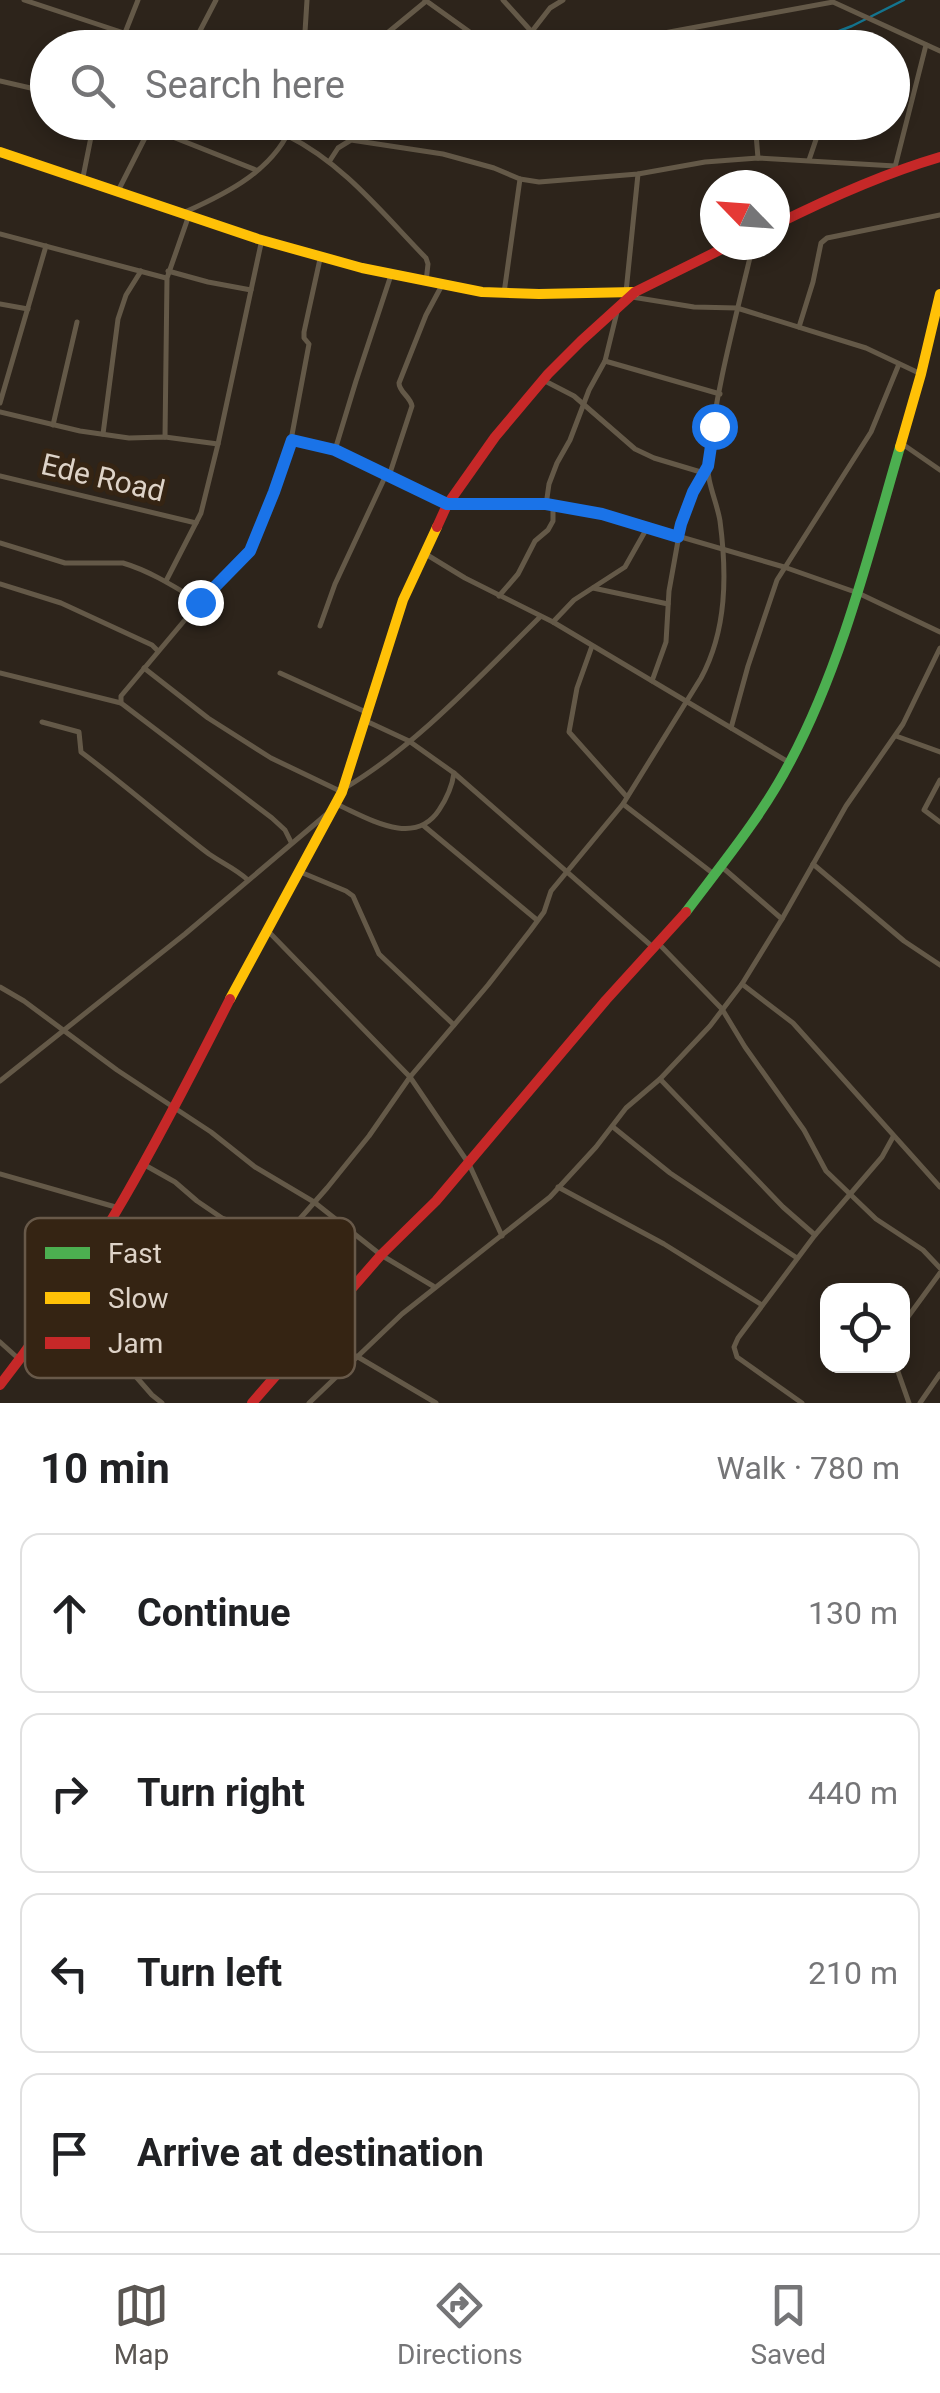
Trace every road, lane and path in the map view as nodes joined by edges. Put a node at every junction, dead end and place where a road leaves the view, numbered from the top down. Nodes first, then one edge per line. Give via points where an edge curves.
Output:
1 (24, 0) edge
2 (138, 0) edge
3 (216, 0) edge
4 (307, 0) edge
5 (426, 0) edge
6 (502, 0) edge
7 (563, 0) edge
8 (834, 1) edge
9 (115, 30) edge
10 (125, 30) edge
11 (201, 30) edge
12 (305, 30) edge
13 (390, 30) edge
14 (467, 30) edge
15 (530, 30) edge
16 (532, 30) edge
17 (685, 30) edge
18 (895, 30) edge
19 (910, 37) edge
20 (926, 45) junction
21 (940, 52) edge
22 (0, 81) edge
23 (30, 88) edge
24 (910, 106) edge
25 (90, 140) edge
26 (144, 140) edge
27 (187, 140) edge
28 (285, 140) edge
29 (294, 140) edge
30 (756, 140) edge
31 (816, 140) edge
32 (901, 140) edge
33 (0, 152) edge
34 (758, 158) junction
35 (940, 158) edge
36 (809, 160) junction
37 (328, 162) junction
38 (894, 168) junction
39 (256, 170) junction
40 (638, 174) junction
41 (83, 177) junction
42 (520, 179) junction
43 (118, 191) junction
44 (185, 214) junction
45 (940, 215) edge
46 (790, 217) edge
47 (0, 234) edge
48 (262, 239) junction
49 (46, 246) junction
50 (320, 259) junction
51 (700, 260) edge
52 (749, 260) edge
53 (141, 271) junction
54 (167, 275) junction
55 (392, 275) junction
56 (426, 282) junction
57 (442, 284) junction
58 (250, 290) junction
59 (504, 293) junction
60 (630, 294) junction
61 (940, 294) edge
62 (0, 304) edge
63 (617, 308) junction
64 (737, 308) junction
65 (28, 309) junction
66 (77, 322) dead end
67 (799, 327) junction
68 (605, 361) junction
69 (899, 364) junction
70 (921, 374) junction
71 (544, 380) junction
72 (720, 394) junction
73 (0, 403) edge
74 (584, 403) junction
75 (0, 412) edge
76 (54, 425) junction
77 (103, 434) junction
78 (165, 437) junction
79 (292, 440) junction
80 (902, 442) junction
81 (218, 444) junction
82 (335, 450) junction
83 (706, 470) junction
84 (940, 470) edge
85 (0, 476) edge
86 (388, 476) junction
87 (447, 504) junction
88 (549, 505) junction
89 (196, 522) junction
90 (647, 528) junction
91 (678, 537) junction
92 (0, 543) edge
93 (723, 549) junction
94 (424, 553) junction
95 (784, 567) junction
96 (166, 581) junction
97 (0, 584) edge
98 (591, 588) junction
99 (858, 592) junction
100 (499, 596) junction
101 (200, 602) junction
102 (668, 604) junction
103 (540, 616) junction
104 (553, 622) junction
105 (320, 626) dead end
106 (940, 632) edge
107 (592, 646) junction
108 (940, 648) edge
109 (158, 650) junction
110 (144, 668) junction
111 (0, 672) edge
112 (280, 673) dead end
113 (652, 682) junction
114 (685, 700) junction
115 (121, 703) junction
116 (367, 717) junction
117 (42, 722) dead end
118 (731, 728) junction
119 (895, 735) junction
120 (409, 741) junction
121 (940, 752) edge
122 (790, 763) junction
123 (454, 772) junction
124 (940, 780) edge
125 (343, 790) junction
126 (625, 800) junction
127 (335, 806) junction
128 (940, 822) edge
129 (424, 826) junction
130 (291, 842) junction
131 (814, 864) junction
132 (567, 871) junction
133 (719, 871) junction
134 (298, 872) junction
135 (248, 880) junction
136 (782, 919) junction
137 (537, 920) junction
138 (266, 929) junction
139 (657, 947) junction
140 (940, 965) edge
141 (742, 984) junction
142 (0, 986) edge
143 (722, 1009) junction
144 (454, 1024) junction
145 (63, 1029) junction
146 (410, 1078) junction
147 (660, 1079) junction
148 (0, 1081) edge
149 (175, 1107) junction
150 (614, 1127) junction
151 (892, 1136) junction
152 (144, 1164) junction
153 (469, 1164) junction
154 (0, 1174) edge
155 (558, 1187) junction
156 (940, 1187) edge
157 (848, 1194) junction
158 (314, 1202) junction
159 (119, 1208) junction
160 (114, 1218) edge
161 (222, 1218) edge
162 (300, 1218) edge
163 (334, 1218) edge
164 (355, 1234) edge
165 (815, 1235) junction
166 (502, 1236) junction
167 (381, 1255) junction
168 (797, 1258) junction
169 (940, 1271) edge
170 (355, 1284) edge
171 (434, 1286) junction
172 (762, 1305) junction
173 (910, 1314) edge
174 (0, 1342) edge
175 (25, 1353) edge
176 (355, 1356) edge
177 (358, 1357) junction
178 (20, 1360) junction
179 (355, 1360) edge
180 (898, 1373) edge
181 (940, 1374) edge
182 (137, 1378) edge
183 (273, 1378) edge
184 (336, 1378) edge
185 (0, 1385) edge
186 (162, 1403) edge
187 (252, 1403) edge
188 (309, 1403) edge
189 (436, 1403) edge
190 (802, 1403) edge
191 (909, 1403) edge
192 (920, 1403) edge

1 - 9 street
2 - 10 street
3 - 11 street
4 - 12 street
5 - 13 street
5 - 14 street
6 - 15 street
7 - 16 street
8 - 17 street
8 - 18 street
19 - 20 street
20 - 21 street
20 - 24 street
22 - 23 street
25 - 41 street
26 - 43 street
27 - 39 street
28 - 39 street
29 - 37 street
30 - 34 street
31 - 36 street
32 - 38 street
33 - 41 street
34 - 36 street
34 - 40 street
35 - 38 street
36 - 38 street
37 - 42 street via 350,140 444,154
37 - 56 street via 426,258
38 - 46 street
39 - 44 street
40 - 42 street
40 - 60 street
41 - 43 street
42 - 59 street
43 - 44 street
44 - 48 street
44 - 54 street
45 - 67 street via 827,238
47 - 49 street
48 - 50 street
48 - 58 street
49 - 53 street
49 - 65 street
50 - 55 street
50 - 79 street
51 - 60 street
52 - 64 street
53 - 54 street
53 - 77 street via 118,319
54 - 58 street
54 - 78 street
55 - 56 street
55 - 82 street
56 - 57 street
57 - 59 street
57 - 86 street via 399,382 412,406
58 - 81 street
59 - 60 street
60 - 63 street
60 - 64 street
61 - 70 street
62 - 65 street
63 - 68 street
63 - 71 street
64 - 67 street
64 - 72 street
65 - 73 street
66 - 76 street
67 - 69 street
68 - 72 street
68 - 74 street
69 - 70 street
69 - 95 street via 872,432
70 - 80 street
71 - 74 street
71 - 87 street
72 - 83 street
74 - 83 street via 635,449
74 - 88 street via 553,474
75 - 76 street
76 - 77 street
77 - 78 street
78 - 81 street
79 - 82 street
79 - 101 street via 250,551
80 - 84 street
80 - 99 street
81 - 89 street
82 - 86 street
83 - 91 street
83 - 93 street
85 - 89 street, Ede Road
86 - 87 street
86 - 105 street
87 - 88 street
87 - 94 street
88 - 90 street
88 - 100 street via 553,522
89 - 96 street
90 - 91 street
90 - 98 street via 625,567
91 - 93 street
91 - 102 street
92 - 96 street via 66,563 123,563
93 - 95 street
93 - 114 street via 719,633 712,658
94 - 100 street
94 - 116 street
95 - 99 street
95 - 118 street
96 - 101 street
97 - 109 street via 61,603
98 - 102 street
98 - 104 street
99 - 106 street
99 - 122 street
100 - 103 street
101 - 109 street
102 - 113 street via 666,642
103 - 104 street
103 - 120 street
104 - 107 street
107 - 113 street
107 - 126 street via 568,732
108 - 119 street
109 - 110 street
110 - 115 street
110 - 125 street via 271,758
111 - 115 street
112 - 116 street
113 - 114 street
114 - 118 street
114 - 126 street
115 - 130 street via 272,818
116 - 120 street
116 - 125 street
117 - 135 street via 79,732 81,752
118 - 122 street
119 - 121 street
119 - 131 street
120 - 123 street
120 - 125 street
122 - 133 street
123 - 129 street via 441,807
123 - 132 street
124 - 128 street via 924,810
125 - 127 street
126 - 132 street
126 - 133 street
127 - 129 street via 407,830
127 - 130 street
127 - 134 street
129 - 137 street
130 - 135 street
131 - 136 street
131 - 140 street
132 - 137 street
132 - 139 street
133 - 136 street
133 - 139 street
134 - 138 street
134 - 144 street via 353,896 379,954
135 - 145 street
136 - 141 street
137 - 144 street
138 - 146 street
138 - 149 street
139 - 143 street
139 - 153 street
141 - 143 street
141 - 151 street via 793,1023
142 - 145 street
143 - 147 street
143 - 157 street via 826,1171
144 - 146 street
145 - 148 street
145 - 149 street
146 - 153 street
146 - 158 street
147 - 150 street
147 - 165 street
149 - 152 street
149 - 158 street via 255,1168
150 - 155 street
150 - 168 street
151 - 156 street
151 - 157 street
152 - 159 street
152 - 161 street
153 - 166 street
153 - 167 street
154 - 159 street
155 - 166 street
155 - 172 street
157 - 165 street
157 - 169 street via 923,1250
158 - 162 street
158 - 163 street
159 - 160 street
164 - 167 street
165 - 168 street
166 - 171 street
167 - 170 street
167 - 171 street
168 - 172 street
169 - 173 street
171 - 177 street
172 - 190 street via 734,1352
174 - 178 street
175 - 178 street
176 - 177 street
177 - 179 street
177 - 189 street
178 - 185 street
180 - 191 street
181 - 192 street
182 - 186 street
183 - 187 street
184 - 188 street

